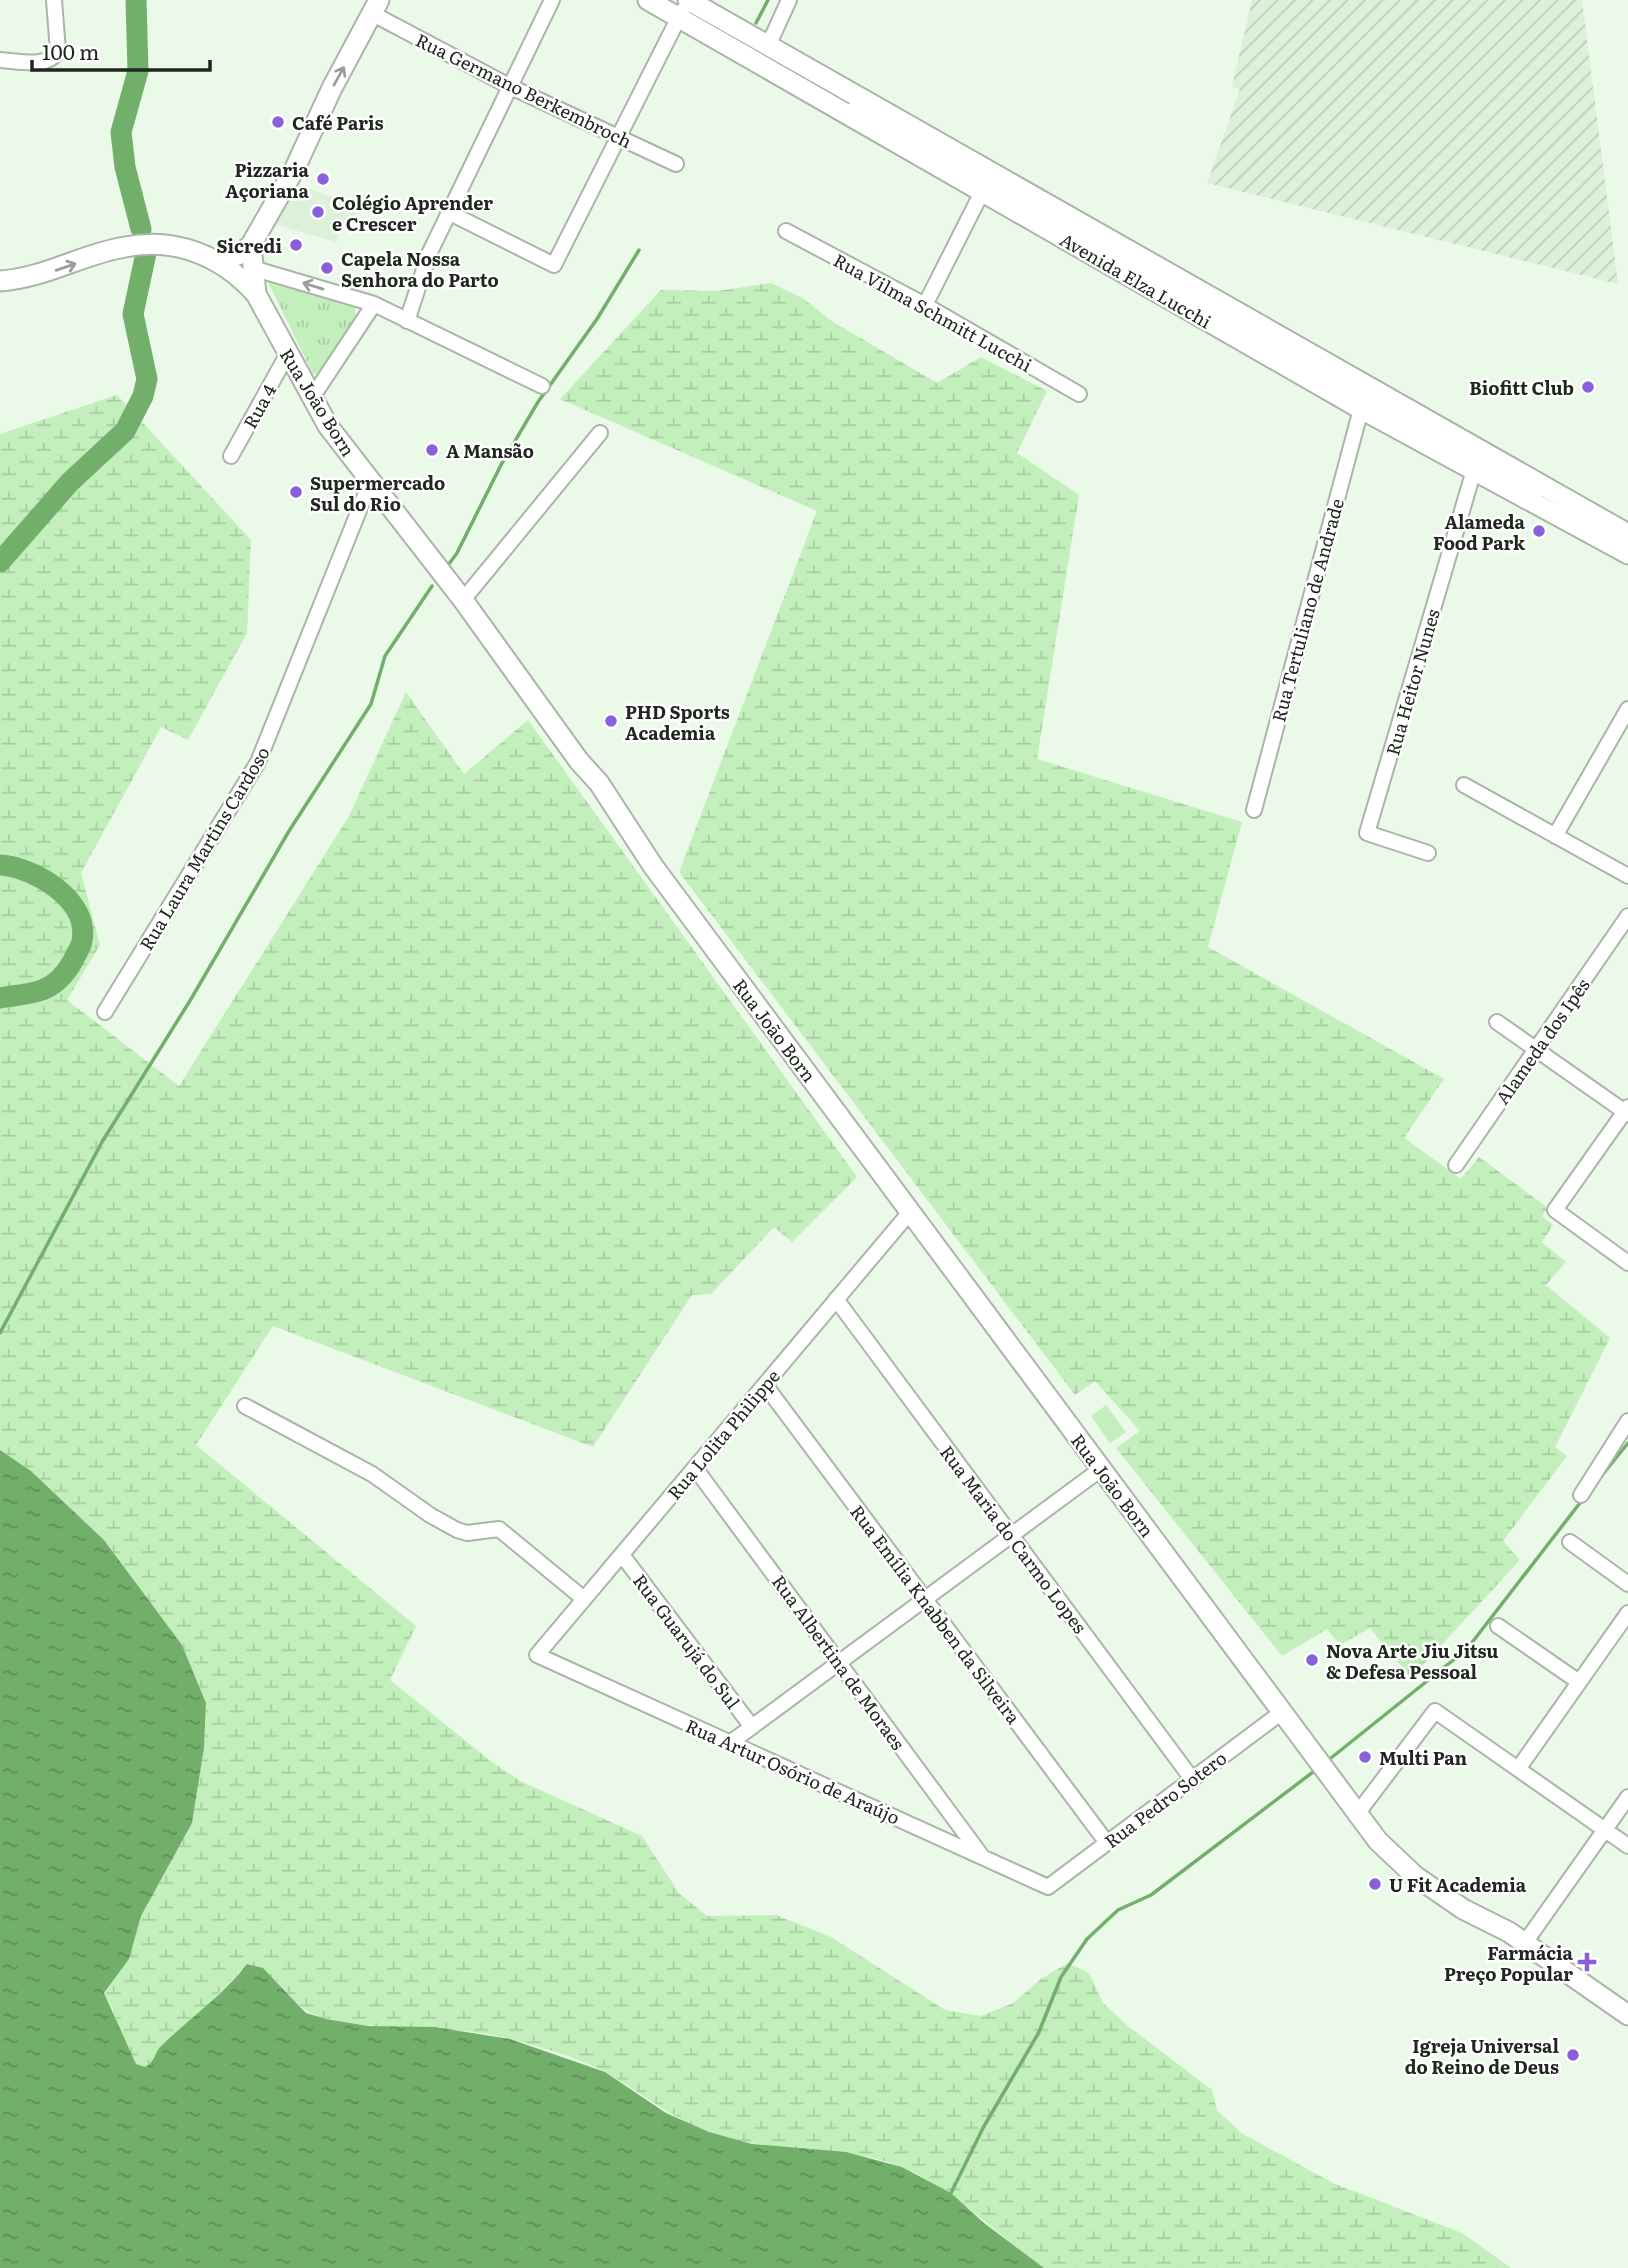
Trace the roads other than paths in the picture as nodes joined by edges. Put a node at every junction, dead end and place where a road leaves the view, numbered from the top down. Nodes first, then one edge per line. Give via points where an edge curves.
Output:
1 (54, 0) edge
2 (552, 0) edge
3 (648, 0) edge
4 (666, 0) edge
5 (789, 0) edge
6 (376, 7) edge
7 (684, 7) edge
8 (768, 46) junction
9 (0, 60) edge
10 (511, 87) junction
11 (618, 138) junction
12 (676, 164) dead end
13 (982, 192) junction
14 (450, 213) junction
15 (786, 231) dead end
16 (251, 245) junction
17 (219, 261) junction
18 (252, 268) junction
19 (0, 281) edge
20 (256, 294) junction
21 (374, 304) junction
22 (925, 304) junction
23 (1224, 318) junction
24 (407, 321) junction
25 (287, 355) junction
26 (542, 386) dead end
27 (1079, 394) dead end
28 (311, 398) junction
29 (1361, 409) junction
30 (600, 433) dead end
31 (231, 456) dead end
32 (1474, 470) junction
33 (370, 483) junction
34 (1628, 534) edge
35 (1628, 544) edge
36 (1628, 554) edge
37 (463, 600) junction
38 (1628, 709) edge
39 (1464, 785) dead end
40 (1254, 810) dead end
41 (1555, 836) junction
42 (1428, 853) dead end
43 (1628, 876) edge
44 (1628, 916) edge
45 (105, 1012) dead end
46 (1497, 1022) dead end
47 (1537, 1050) junction
48 (1627, 1111) edge
49 (1456, 1165) dead end
50 (910, 1212) junction
51 (1628, 1263) edge
52 (836, 1299) junction
53 (765, 1385) junction
54 (245, 1406) dead end
55 (1628, 1421) edge
56 (695, 1468) junction
57 (1101, 1469) junction
58 (1581, 1495) dead end
59 (1011, 1535) junction
60 (1570, 1542) dead end
61 (622, 1555) junction
62 (1628, 1584) edge
63 (584, 1599) junction
64 (925, 1600) junction
65 (1628, 1613) edge
66 (1498, 1626) dead end
67 (537, 1655) joint
68 (839, 1663) junction
69 (1579, 1682) junction
70 (1282, 1712) junction
71 (752, 1727) junction
72 (730, 1743) junction
73 (1518, 1769) junction
74 (1192, 1779) junction
75 (1628, 1797) edge
76 (1357, 1814) junction
77 (1605, 1830) junction
78 (1107, 1843) junction
79 (1628, 1846) edge
80 (982, 1857) junction
81 (1048, 1887) joint
82 (1524, 1944) junction
83 (1628, 2015) edge

1 - 9 street via 58,51 54,57 43,62
2 - 10 street
3 - 7 main road, Avenida Elza Lucchi
4 - 7 street
5 - 8 street
6 - 10 street, Rua Germano Berkembroch
16 -> 6 main road
7 - 8 main road, Avenida Elza Lucchi
7 - 11 street
7 - 13 main road, Avenida Elza Lucchi
7 - 23 street
8 - 23 main road, Avenida Elza Lucchi
10 - 11 street, Rua Germano Berkembroch
10 - 14 street
11 - 12 street, Rua Germano Berkembroch
11 - 14 street via 554,265
13 - 22 street
13 - 23 main road, Avenida Elza Lucchi
14 - 24 street via 429,254
15 - 22 street, Rua Vilma Schmitt Lucchi
16 - 17 main road
16 - 18 main road
19 -> 17 main road via 41,275 132,246 182,246
17 - 20 main road
18 - 20 main road
21 -> 18 street
20 - 25 main road, Rua João Born
21 - 24 street
21 - 28 street
22 - 27 street, Rua Vilma Schmitt Lucchi
23 - 29 main road, Avenida Elza Lucchi
23 - 34 main road, Avenida Elza Lucchi
23 - 35 street
24 - 26 street
25 - 28 main road, Rua João Born
25 - 31 street, Rua 4
28 - 33 main road, Rua João Born
29 - 32 main road, Avenida Elza Lucchi
29 - 40 street, Rua Tertuliano de Andrade
30 - 37 street
32 - 36 main road, Avenida Elza Lucchi
32 - 42 street, Rua Heitor Nunes via 1367,833
33 - 37 main road, Rua João Born
33 - 45 street, Rua Laura Martins Cardoso via 258,762
37 - 50 main road, Rua João Born
38 - 41 street
39 - 41 street
41 - 43 street
44 - 47 street, Alameda dos Ipês
46 - 47 street
47 - 48 street
47 - 49 street, Alameda dos Ipês
48 - 51 street via 1555,1210
50 - 52 street, Rua Lolita Philippe
50 - 57 main road, Rua João Born
52 - 53 street, Rua Lolita Philippe
52 - 59 street, Rua Maria do Carmo Lopes
53 - 56 street, Rua Lolita Philippe
53 - 64 street, Rua Emília Knabben da Silveira
54 - 63 street via 383,1480 457,1530 499,1529
55 - 58 street
56 - 61 street, Rua Lolita Philippe
56 - 68 street, Rua Albertina de Moraes
57 - 59 street
57 - 70 main road, Rua João Born
59 - 64 street
59 - 74 street, Rua Maria do Carmo Lopes
60 - 62 street
61 - 63 street, Rua Lolita Philippe
61 - 71 street, Rua Guarujá do Sul
63 - 67 street, Rua Lolita Philippe
64 - 68 street
64 - 78 street, Rua Emília Knabben da Silveira
65 - 69 street
66 - 69 street
67 - 72 street, Rua Artur Osório de Araújo
68 - 71 street
68 - 80 street, Rua Albertina de Moraes
69 - 73 street
70 - 74 street, Rua Pedro Sotero
70 - 76 main road, Rua João Born
71 - 72 street
72 - 80 street, Rua Artur Osório de Araújo
73 - 76 street via 1436,1712
73 - 77 street
74 - 78 street, Rua Pedro Sotero
75 - 77 street
76 - 82 main road, Rua João Born via 1403,1867
77 - 79 street
77 - 82 street
78 - 81 street, Rua Pedro Sotero
80 - 81 street, Rua Artur Osório de Araújo
82 - 83 main road, Rua João Born

